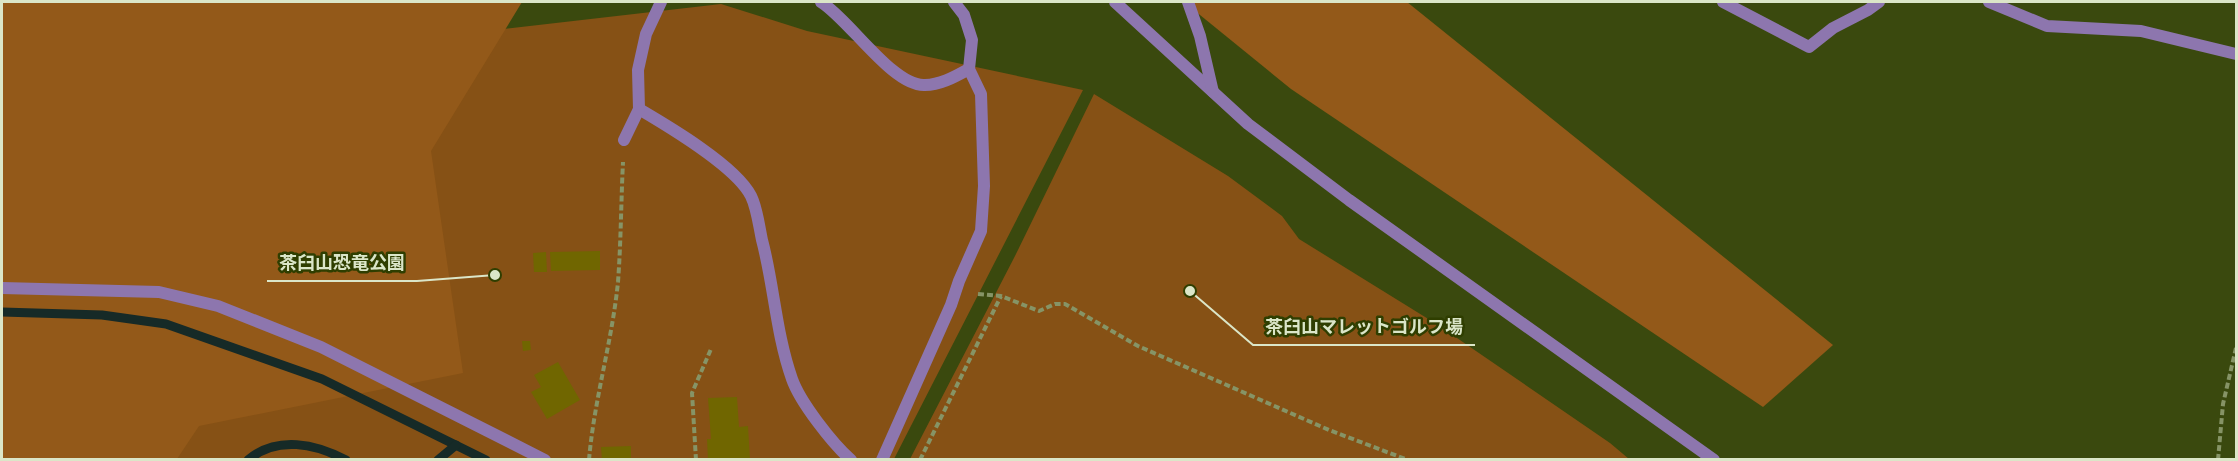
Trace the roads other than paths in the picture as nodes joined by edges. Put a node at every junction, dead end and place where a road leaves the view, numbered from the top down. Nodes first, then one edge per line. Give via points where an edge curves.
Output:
1 (661, 2) edge
2 (821, 2) edge
3 (954, 2) edge
4 (1115, 2) edge
5 (1188, 2) edge
6 (1723, 2) edge
7 (1879, 2) edge
8 (1989, 2) edge
9 (2236, 54) edge
10 (969, 69) junction
11 (1213, 93) junction
12 (639, 109) junction
13 (624, 140) road end
14 (2, 288) edge
15 (545, 459) edge
16 (851, 459) edge
17 (882, 459) edge
18 (1714, 459) edge

1 - 12 street via 646,34 638,70
2 - 10 street via 899,77 924,86
3 - 10 street via 964,15 972,40
4 - 11 street
5 - 11 street
6 - 7 street via 1809,47 1833,28
8 - 9 street via 2047,26 2141,31
10 - 17 street via 981,94 981,231
11 - 18 street via 1349,200
12 - 13 street
12 - 16 street via 676,130 715,160 738,178 751,196 770,267 792,380 811,413
14 - 15 street via 159,292 218,306 321,347

